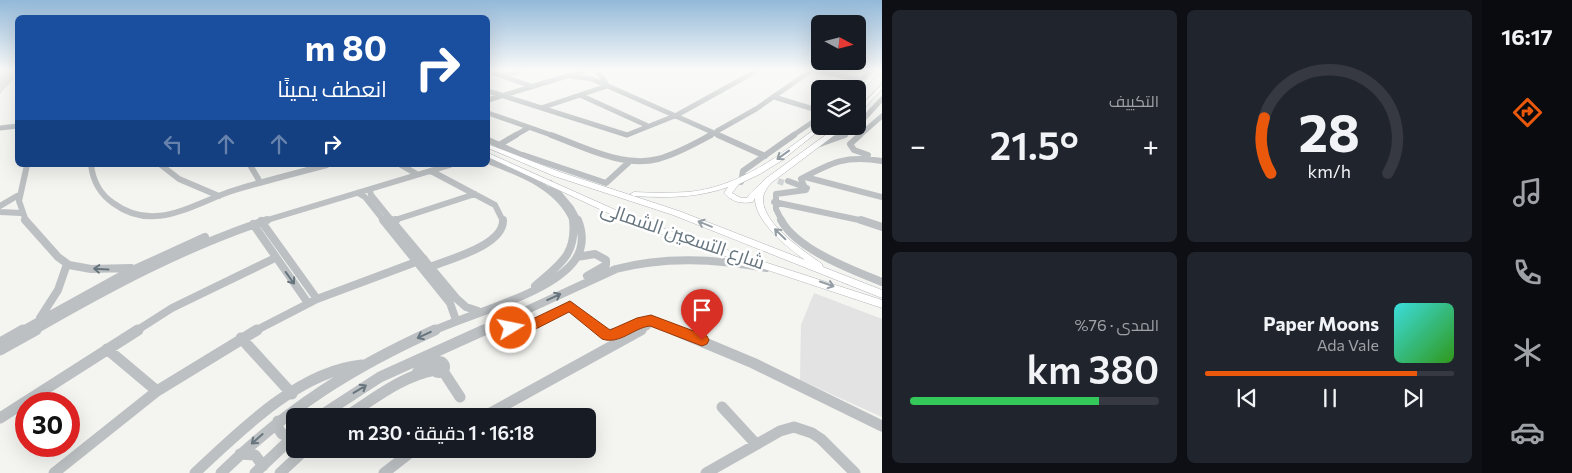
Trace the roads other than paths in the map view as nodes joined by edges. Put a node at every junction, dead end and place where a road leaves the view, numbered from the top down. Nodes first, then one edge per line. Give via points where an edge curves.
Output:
1 (493, 92) edge
2 (511, 92) edge
3 (512, 92) edge
4 (589, 92) edge
5 (621, 92) edge
6 (625, 92) edge
7 (717, 92) edge
8 (782, 92) edge
9 (876, 92) edge
10 (501, 95) junction
11 (580, 95) junction
12 (490, 98) edge
13 (774, 98) junction
14 (882, 99) edge
15 (866, 103) edge
16 (882, 105) edge
17 (875, 107) junction
18 (541, 108) junction
19 (811, 108) edge
20 (490, 113) edge
21 (675, 115) junction
22 (866, 116) edge
23 (882, 116) edge
24 (873, 122) junction
25 (811, 124) edge
26 (882, 124) edge
27 (646, 125) junction
28 (15, 128) edge
29 (528, 128) junction
30 (0, 130) edge
31 (802, 131) junction
32 (716, 132) junction
33 (811, 134) edge
34 (811, 135) edge
35 (830, 135) edge
36 (842, 135) edge
37 (490, 141) edge
38 (499, 145) junction
39 (817, 145) junction
40 (490, 147) edge
41 (772, 151) junction
42 (490, 156) edge
43 (523, 156) junction
44 (765, 156) junction
45 (882, 160) edge
46 (490, 162) edge
47 (629, 162) junction
48 (25, 167) edge
49 (91, 167) edge
50 (164, 167) edge
51 (251, 167) edge
52 (319, 167) edge
53 (404, 167) edge
54 (433, 167) edge
55 (444, 167) edge
56 (431, 171) junction
57 (416, 173) junction
58 (568, 177) junction
59 (805, 177) junction
60 (779, 180) junction
61 (260, 182) junction
62 (550, 183) junction
63 (738, 183) junction
64 (764, 187) junction
65 (370, 190) junction
66 (804, 190) junction
67 (616, 192) junction
68 (358, 193) junction
69 (475, 194) junction
70 (17, 196) junction
71 (219, 196) junction
72 (882, 197) edge
73 (774, 202) junction
74 (0, 206) edge
75 (0, 212) edge
76 (21, 213) junction
77 (392, 221) junction
78 (257, 223) junction
79 (882, 227) edge
80 (187, 247) junction
81 (578, 257) junction
82 (275, 258) junction
83 (423, 262) junction
84 (67, 264) junction
85 (134, 268) junction
86 (798, 274) junction
87 (832, 274) junction
88 (882, 282) edge
89 (572, 288) junction
90 (530, 290) junction
91 (882, 294) edge
92 (312, 301) junction
93 (882, 304) edge
94 (478, 311) junction
95 (456, 320) junction
96 (38, 321) junction
97 (500, 321) junction
98 (647, 326) dead end
99 (241, 338) junction
100 (0, 343) edge
101 (107, 349) junction
102 (0, 350) edge
103 (435, 364) junction
104 (362, 365) junction
105 (157, 391) junction
106 (292, 394) junction
107 (460, 397) dead end
108 (340, 402) junction
109 (722, 407) dead end
110 (331, 408) edge
111 (344, 408) edge
112 (358, 408) edge
113 (499, 408) edge
114 (0, 418) edge
115 (278, 421) junction
116 (882, 426) edge
117 (286, 435) edge
118 (286, 444) edge
119 (756, 444) junction
120 (240, 454) junction
121 (296, 458) edge
122 (403, 458) edge
123 (259, 469) edge
124 (54, 473) edge
125 (195, 473) edge
126 (220, 473) edge
127 (280, 473) edge
128 (384, 473) edge
129 (706, 473) edge
130 (855, 473) edge

1 - 10 street
2 - 10 street
3 - 10 street
4 - 11 street
5 - 21 street
6 - 21 street
7 - 21 street
8 - 13 street
9 - 15 main road
10 - 12 street
10 - 18 street
10 - 21 street via 622,135 632,134
11 - 18 street
11 - 27 street
13 - 19 street
13 - 32 street
14 - 17 street
16 - 17 street
17 - 22 street
18 - 27 street via 622,133 630,133
20 - 29 street
21 - 27 street
21 - 32 street
23 - 24 street
24 - 26 street
24 - 45 street via 850,146
25 - 31 street
28 - 30 street
29 - 38 street
29 - 47 street
31 - 33 main road
31 - 41 street
32 - 41 street
32 - 44 street
32 - 47 street via 656,162
34 -> 63 main road
35 - 39 main road
36 - 39 street
37 - 38 street
38 - 43 street
39 - 60 main road
40 - 58 main road, شارع التسعين الشمالى
41 - 44 street
42 - 62 main road, شارع التسعين الشمالى
43 - 47 street via 606,183
43 - 58 street
44 - 63 street via 743,171
45 - 59 street via 841,158
46 - 90 street via 546,188 564,205 572,220 574,237 568,254
48 - 70 street
49 - 71 street via 95,182 112,204 145,217 161,216
50 - 71 street via 179,179
51 - 61 street
52 - 61 street
53 - 57 street
54 - 57 street
55 - 56 street
56 - 65 street
56 - 69 street
57 - 80 street via 294,207
58 - 67 main road, شارع التسعين الشمالى
59 - 66 street via 801,180
59 - 72 street
60 - 64 main road
60 - 66 street
61 - 71 street
62 - 81 street via 577,216 582,236
62 - 86 main road, شارع التسعين الشمالى via 636,221
63 - 64 main road via 728,193 743,200 750,200 755,191
63 - 67 main road via 682,195
87 -> 64 main road via 796,248 768,222 759,201
65 - 68 street
65 - 77 street
66 - 73 street via 780,192
87 -> 67 main road, شارع التسعين الشمالى
68 - 78 street
68 - 83 street via 366,197
69 - 77 street
69 - 83 street via 498,209 503,217 503,230 499,236 485,245
70 - 74 street
70 - 76 street
73 - 79 street via 859,219
73 - 88 street via 781,220 816,251
75 - 76 street
76 - 84 street via 38,236
77 - 83 street
78 - 80 street
78 - 82 street
78 - 92 street
80 - 85 street
80 - 102 street
81 - 89 street via 597,254 607,264
81 - 90 street via 557,276
82 -> 92 street
82 - 101 street via 172,308
83 - 92 street
83 - 94 street via 462,304
83 - 95 street via 450,303
85 -> 84 street via 98,269
84 - 96 street via 58,290
85 - 96 street
86 - 89 street via 730,262 664,260 616,269
86 -> 93 main road, شارع التسعين الشمالى
87 - 91 main road, شارع التسعين الشمالى
97 -> 89 street
90 - 94 street
92 - 99 street
94 - 95 street
95 -> 104 street
96 - 100 street
97 - 103 street
97 - 116 street via 522,330 570,305 607,335 645,321 654,321 753,363
98 - 113 street
99 - 105 street
99 - 106 street
101 - 105 street
101 - 114 street
103 - 107 street
108 -> 103 street via 380,377
103 - 112 street
104 - 106 street via 334,369
104 - 115 street
105 - 124 street
106 - 125 street via 242,431
108 - 110 street
108 - 111 street
109 - 119 street
115 - 117 street via 278,428
115 -> 120 street
118 - 123 street
119 - 129 street
119 - 130 street via 787,428 803,429 821,439
120 - 123 street via 255,455
120 - 126 street
121 - 127 street
122 - 128 street

